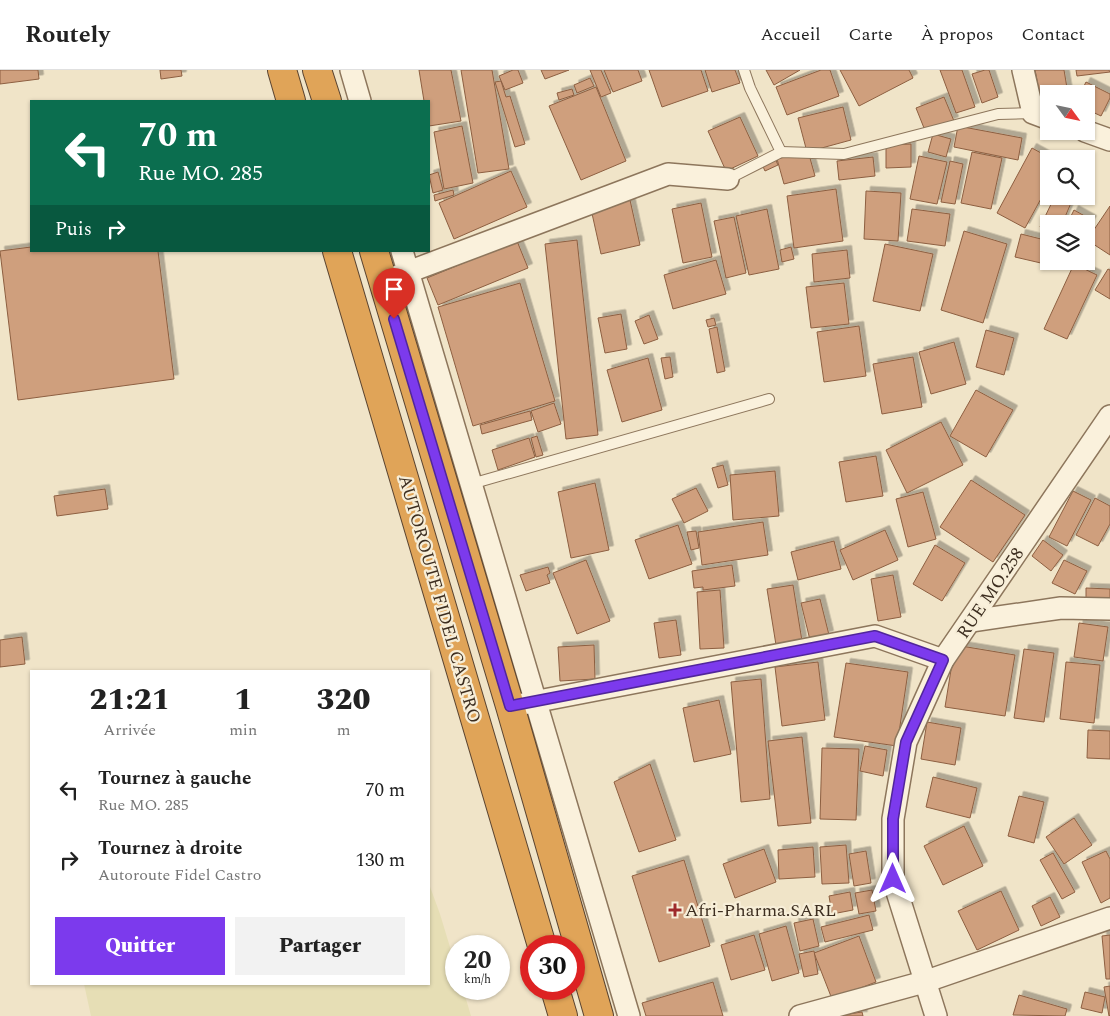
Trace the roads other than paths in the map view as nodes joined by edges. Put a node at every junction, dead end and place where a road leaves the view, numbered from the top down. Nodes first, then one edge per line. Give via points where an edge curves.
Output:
1 (282, 70) edge
2 (317, 70) edge
3 (351, 70) edge
4 (744, 70) edge
5 (1023, 70) edge
6 (291, 100) edge
7 (327, 100) edge
8 (360, 100) edge
9 (1040, 113) edge
10 (1040, 116) edge
11 (1095, 135) edge
12 (1110, 140) edge
13 (781, 152) junction
14 (728, 179) joint
15 (337, 252) edge
16 (375, 252) edge
17 (402, 252) edge
18 (396, 277) junction
19 (769, 399) dead end
20 (1110, 416) edge
21 (471, 484) junction
22 (1110, 609) edge
23 (971, 621) junction
24 (943, 660) junction
25 (523, 704) junction
26 (1110, 918) edge
27 (539, 935) edge
28 (924, 982) junction
29 (558, 1000) edge
30 (563, 1016) edge
31 (598, 1016) edge
32 (629, 1016) edge
33 (800, 1016) edge
34 (936, 1016) edge

1 - 6 highway
2 - 7 highway
3 - 8 street
4 - 13 lane
5 - 9 street
10 - 13 lane via 998,114 844,154
11 - 12 street
13 - 14 lane
14 - 18 street via 668,174
15 - 27 highway, AUTOROUTE FIDEL CASTRO
16 - 18 highway, AUTOROUTE FIDEL CASTRO
17 - 18 street
18 - 21 street
18 - 25 highway, AUTOROUTE FIDEL CASTRO
19 - 21 lane
20 - 23 street, RUE MO.258
21 - 25 street
22 - 23 street via 1061,608
23 - 24 street, RUE MO.258
24 - 25 street via 875,636
24 - 28 street, RUE MO.258 via 906,742 893,819 893,879
25 - 31 highway, AUTOROUTE FIDEL CASTRO
25 - 32 street
26 - 28 street
28 - 33 street
28 - 34 street, RUE MO.258
29 - 30 highway

